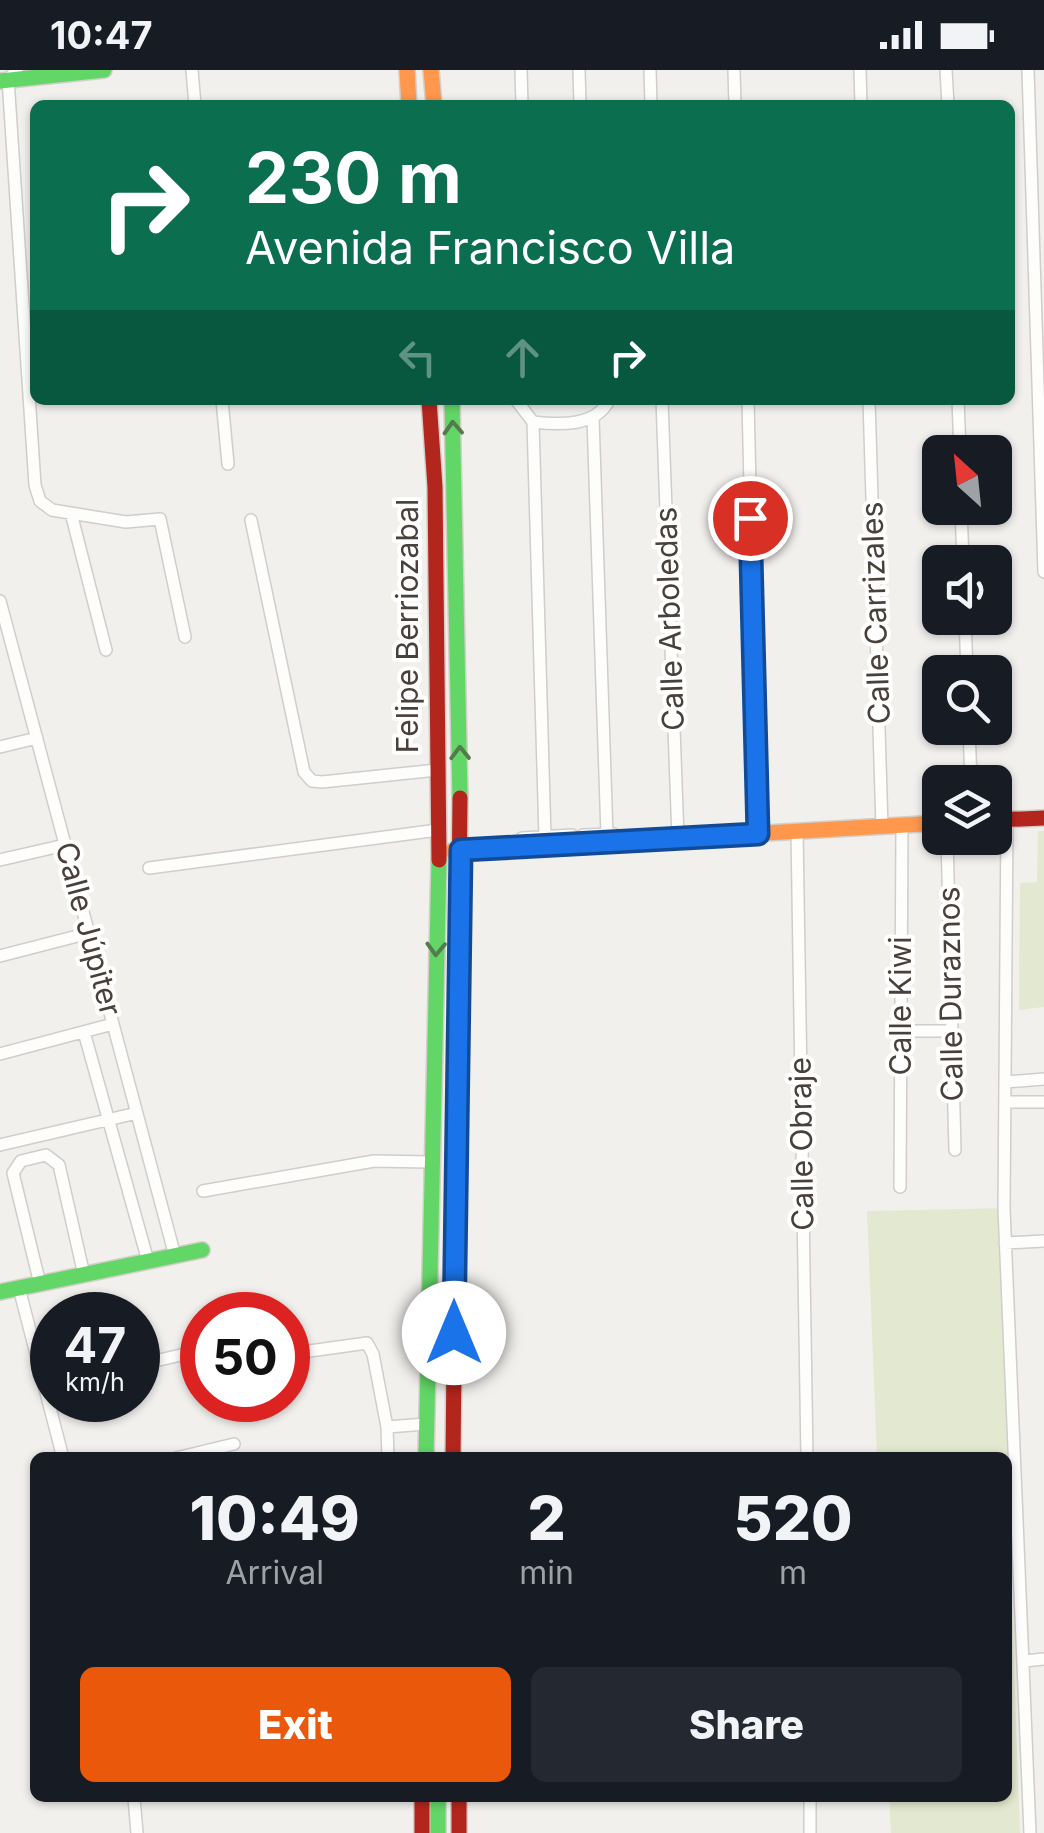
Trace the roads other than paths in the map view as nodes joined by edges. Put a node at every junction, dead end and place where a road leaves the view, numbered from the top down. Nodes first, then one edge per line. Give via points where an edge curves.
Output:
1 (104, 70) edge
2 (192, 70) edge
3 (407, 70) edge
4 (431, 70) edge
5 (521, 70) edge
6 (579, 70) edge
7 (650, 70) edge
8 (734, 70) edge
9 (860, 70) edge
10 (946, 70) edge
11 (1028, 70) edge
12 (8, 77) edge
13 (195, 100) edge
14 (409, 100) edge
15 (434, 100) edge
16 (522, 100) edge
17 (580, 100) edge
18 (651, 100) edge
19 (735, 100) edge
20 (860, 100) edge
21 (948, 100) edge
22 (222, 405) edge
23 (429, 405) edge
24 (452, 405) edge
25 (520, 405) edge
26 (605, 405) edge
27 (662, 405) edge
28 (748, 405) edge
29 (870, 405) edge
30 (958, 405) edge
31 (593, 418) junction
32 (533, 422) junction
33 (959, 435) edge
34 (228, 464) dead end
35 (71, 513) junction
36 (251, 520) dead end
37 (1044, 572) edge
38 (0, 601) edge
39 (186, 638) dead end
40 (6, 650) edge
41 (106, 650) dead end
42 (37, 738) junction
43 (0, 747) edge
44 (436, 770) junction
45 (1044, 818) edge
46 (1012, 819) edge
47 (922, 824) edge
48 (882, 826) junction
49 (902, 826) junction
50 (438, 830) junction
51 (796, 831) junction
52 (632, 834) dead end
53 (758, 834) junction
54 (607, 835) junction
55 (544, 836) junction
56 (522, 838) dead end
57 (678, 838) junction
58 (65, 844) junction
59 (461, 850) junction
60 (438, 852) junction
61 (947, 855) edge
62 (1002, 855) edge
63 (0, 860) edge
64 (149, 868) dead end
65 (89, 933) junction
66 (0, 956) edge
67 (113, 1024) junction
68 (952, 1031) junction
69 (84, 1032) junction
70 (900, 1032) junction
71 (0, 1054) edge
72 (1044, 1079) edge
73 (1005, 1082) junction
74 (1005, 1102) junction
75 (1044, 1102) edge
76 (137, 1114) junction
77 (108, 1120) junction
78 (0, 1146) edge
79 (955, 1150) dead end
80 (429, 1162) junction
81 (900, 1187) dead end
82 (204, 1191) dead end
83 (1044, 1241) edge
84 (1005, 1243) junction
85 (202, 1250) dead end
86 (175, 1256) junction
87 (148, 1262) junction
88 (84, 1275) junction
89 (40, 1284) junction
90 (19, 1288) junction
91 (0, 1292) edge
92 (30, 1324) edge
93 (310, 1351) edge
94 (56, 1422) edge
95 (426, 1424) junction
96 (387, 1427) junction
97 (234, 1444) dead end
98 (63, 1452) edge
99 (201, 1452) edge
100 (388, 1452) edge
101 (426, 1452) edge
102 (454, 1452) edge
103 (807, 1452) edge
104 (1044, 1659) edge
105 (1024, 1661) junction
106 (1027, 1765) junction
107 (1044, 1765) edge
108 (134, 1802) edge
109 (422, 1802) edge
110 (438, 1802) edge
111 (459, 1802) edge
112 (810, 1802) edge
113 (136, 1833) edge
114 (422, 1833) edge
115 (438, 1833) edge
116 (459, 1833) edge
117 (810, 1833) edge
118 (1030, 1833) edge

1 - 12 main road
2 - 13 street
3 - 14 main road
4 - 15 main road
5 - 16 street
6 - 17 street
7 - 18 street
8 - 19 street
9 - 20 street
10 - 21 street
11 - 37 street
12 - 35 street via 35,485 40,501
22 - 34 street
23 - 44 main road, Felipe Berriozabal via 436,487
59 -> 24 main road, Felipe Berriozabal
25 - 32 street
26 - 31 street
27 - 57 street, Calle Arboledas
28 - 53 street
29 - 48 street, Calle Carrizales
30 - 33 street
31 - 32 street
31 - 54 street
32 - 55 street
35 - 39 street via 126,522 160,519
35 - 41 street
36 - 44 street via 304,772 322,782
38 - 40 street, Calle Júpiter
40 - 42 street, Calle Júpiter
42 - 43 street
42 - 58 street, Calle Júpiter
44 - 50 main road, Felipe Berriozabal
45 - 46 main road
47 - 49 main road
48 - 49 main road
48 - 51 main road
49 - 70 street, Calle Kiwi
50 - 60 main road, Felipe Berriozabal
50 - 64 street
51 - 53 main road
51 - 103 street, Calle Obraje
52 - 54 street
53 - 57 main road
54 - 55 street
55 - 56 street
57 - 59 main road
58 - 63 street
58 - 65 street, Calle Júpiter
59 - 60 main road
59 - 102 main road, Felipe Berriozabal
60 -> 80 main road, Felipe Berriozabal
61 - 68 street, Calle Duraznos
62 - 73 street
65 - 66 street
65 - 67 street, Calle Júpiter
67 - 69 street
67 - 76 street, Calle Júpiter
68 - 70 street
68 - 79 street, Calle Duraznos
69 - 71 street
69 - 77 street
70 - 81 street, Calle Kiwi
72 - 73 street
73 - 74 street
74 - 75 street
74 - 84 street
76 - 77 street
76 - 86 street, Calle Júpiter
77 - 78 street
77 - 87 street
80 - 82 street via 374,1161
80 - 95 main road, Felipe Berriozabal
83 - 84 street
84 - 105 street
85 - 86 main road
86 - 87 main road
87 - 88 main road
88 - 89 main road
88 - 89 street via 59,1165 46,1155 21,1161 13,1172
89 - 90 main road
90 - 91 main road
90 - 92 street
93 - 96 street via 367,1344
94 - 98 street
95 - 96 street
95 - 101 main road, Felipe Berriozabal
96 - 100 street
97 - 99 street
104 - 105 street
105 - 106 street
106 - 107 street
106 - 118 street
108 - 113 street
109 - 114 main road
110 - 115 main road
111 - 116 main road
112 - 117 street

